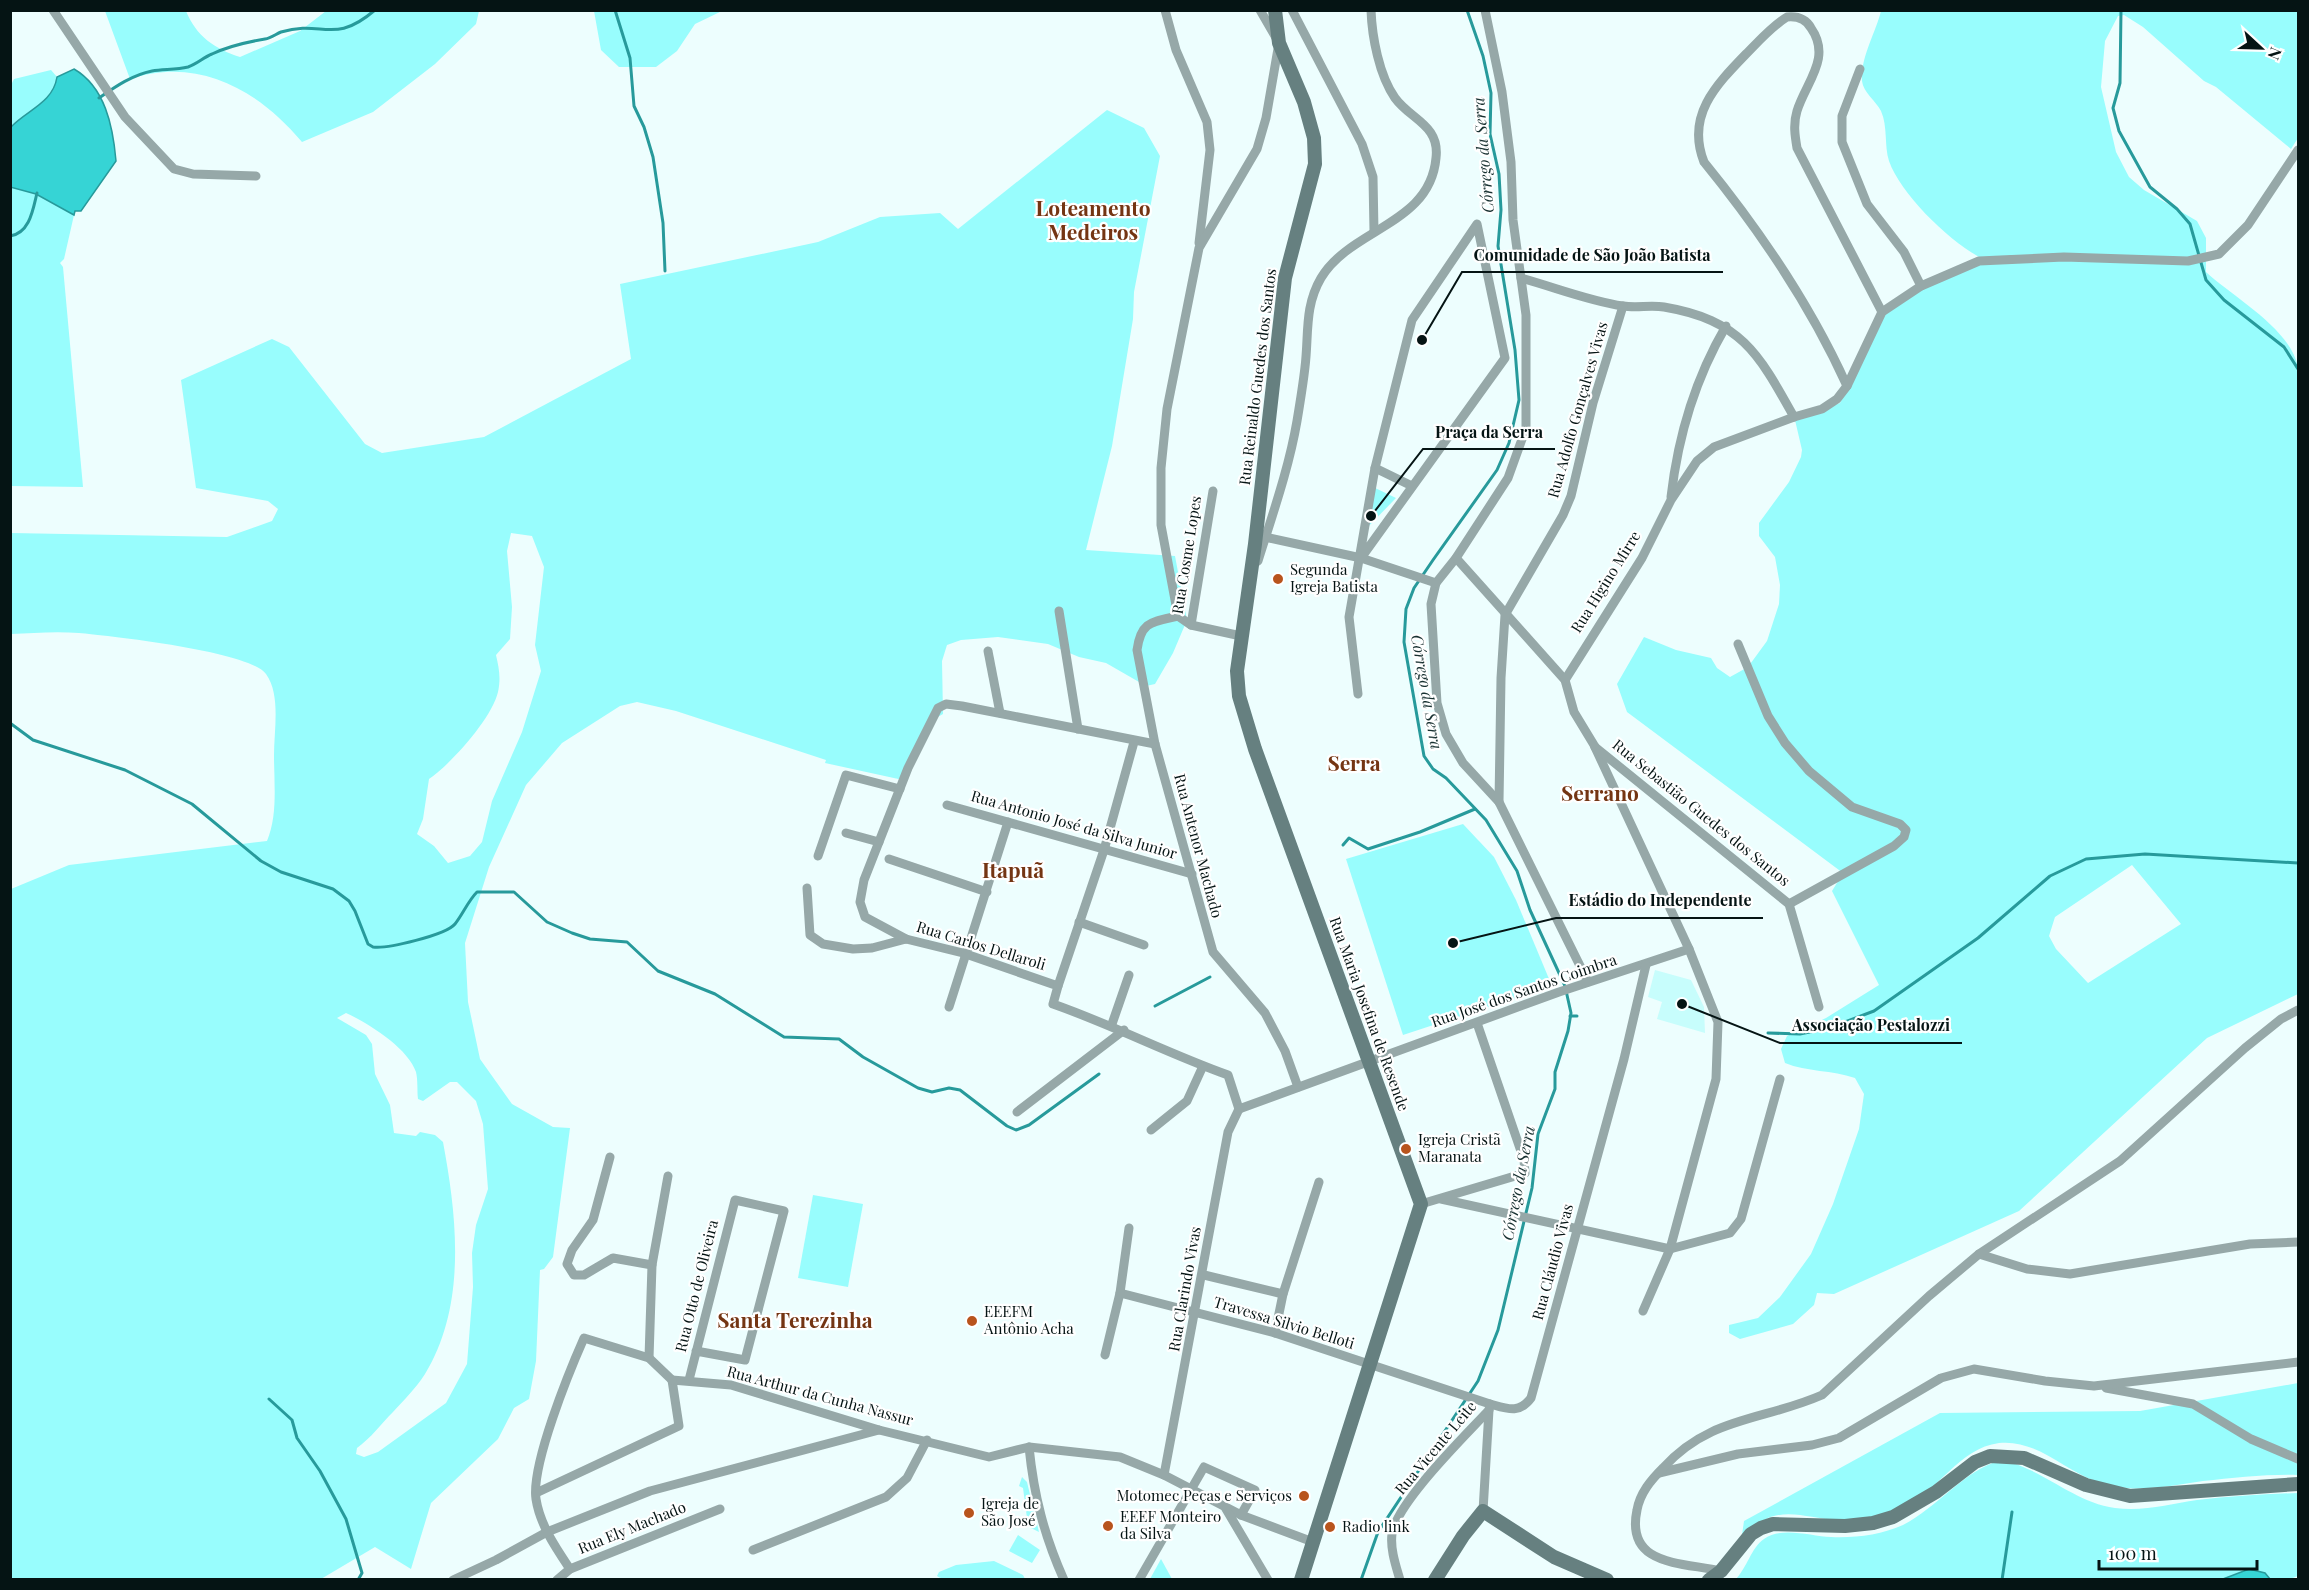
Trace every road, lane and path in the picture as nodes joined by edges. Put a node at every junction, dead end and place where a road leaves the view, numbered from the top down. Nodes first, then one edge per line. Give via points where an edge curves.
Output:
1 (53, 10) edge
2 (1165, 10) edge
3 (1260, 10) edge
4 (1275, 10) edge
5 (1292, 10) edge
6 (1371, 10) edge
7 (1485, 10) edge
8 (1279, 43) junction
9 (1860, 69) dead end
10 (2298, 150) edge
11 (256, 176) dead end
12 (1374, 232) junction
13 (1199, 248) junction
14 (1521, 278) junction
15 (1921, 286) junction
16 (1623, 306) junction
17 (1882, 312) junction
18 (1726, 326) junction
19 (1847, 386) junction
20 (1794, 417) junction
21 (1376, 468) junction
22 (1412, 486) junction
23 (1213, 491) dead end
24 (1671, 500) junction
25 (1260, 541) junction
26 (1361, 558) junction
27 (1456, 558) junction
28 (1436, 582) junction
29 (1059, 611) dead end
30 (1505, 615) junction
31 (1178, 616) junction
32 (1191, 625) junction
33 (1241, 636) junction
34 (1738, 644) dead end
35 (988, 651) dead end
36 (1565, 680) junction
37 (1358, 694) dead end
38 (1000, 713) junction
39 (1078, 729) junction
40 (1134, 742) junction
41 (1155, 744) junction
42 (1594, 746) junction
43 (900, 789) junction
44 (1499, 802) junction
45 (947, 805) dead end
46 (1008, 822) junction
47 (846, 832) dead end
48 (879, 842) junction
49 (1104, 850) junction
50 (818, 856) dead end
51 (889, 859) dead end
52 (1192, 874) junction
53 (807, 888) dead end
54 (987, 892) junction
55 (1790, 904) junction
56 (1080, 922) junction
57 (906, 939) junction
58 (1144, 945) dead end
59 (1689, 949) junction
60 (967, 955) junction
61 (1646, 965) junction
62 (1129, 975) dead end
63 (1588, 982) junction
64 (1058, 986) junction
65 (950, 1007) dead end
66 (1819, 1007) dead end
67 (2298, 1010) edge
68 (1477, 1023) junction
69 (1112, 1024) junction
70 (1124, 1030) junction
71 (1369, 1062) junction
72 (1203, 1066) junction
73 (1780, 1079) dead end
74 (1298, 1087) junction
75 (1239, 1109) junction
76 (1017, 1112) dead end
77 (1151, 1130) dead end
78 (610, 1157) dead end
79 (668, 1176) dead end
80 (1319, 1182) dead end
81 (1442, 1199) junction
82 (1421, 1204) junction
83 (1129, 1228) dead end
84 (1578, 1229) junction
85 (2298, 1242) edge
86 (1670, 1249) junction
87 (1979, 1254) junction
88 (652, 1265) junction
89 (1204, 1275) junction
90 (1120, 1293) junction
91 (1283, 1294) junction
92 (1643, 1311) dead end
93 (1196, 1313) junction
94 (1275, 1333) junction
95 (696, 1351) junction
96 (1105, 1355) dead end
97 (649, 1358) junction
98 (2298, 1362) edge
99 (1370, 1364) junction
100 (672, 1380) junction
101 (689, 1380) junction
102 (2094, 1386) junction
103 (1490, 1407) junction
104 (879, 1430) junction
105 (927, 1440) junction
106 (1029, 1447) junction
107 (2298, 1459) edge
108 (1657, 1474) junction
109 (1164, 1475) junction
110 (2298, 1484) edge
111 (1193, 1490) junction
112 (536, 1493) junction
113 (1225, 1507) junction
114 (720, 1509) dead end
115 (1483, 1511) junction
116 (1241, 1515) junction
117 (547, 1532) junction
118 (1313, 1542) junction
119 (753, 1550) dead end
120 (570, 1569) junction
121 (1721, 1571) junction
122 (1263, 1578) edge
123 (453, 1580) edge
124 (557, 1580) edge
125 (1064, 1580) edge
126 (1139, 1580) edge
127 (1301, 1580) edge
128 (1400, 1580) edge
129 (1435, 1580) edge
130 (1607, 1580) edge
131 (1709, 1580) edge

1 - 11 street via 125,117 174,169 193,174
2 - 13 street via 1176,50 1207,122 1210,150
3 - 8 street
4 - 8 main road, Rua Reinaldo Guedes dos Santos
5 - 12 street via 1362,144 1373,177
6 - 12 street, Rua Maria Josefina de Resende via 1382,67 1393,95 1432,132 1437,159 1428,187 1416,204
7 - 14 street via 1502,93
8 - 13 street via 1257,149
8 - 25 main road, Rua Reinaldo Guedes dos Santos via 1304,102 1314,138 1315,164 1285,278
9 - 15 street via 1842,116 1842,142 1867,204 1904,252
10 - 15 street via 2237,238 2208,258 2006,258 1979,261
12 - 25 street, Rua Maria Josefina de Resende via 1343,253 1322,276 1310,298 1296,424
13 - 31 street via 1167,409 1161,468 1161,525
14 - 16 street
14 - 27 street via 1526,315 1526,428 1508,478
15 - 17 street
16 - 18 street via 1662,306
16 - 30 street, Rua Adolfo Gonçalves Vivas via 1593,403 1571,495
17 - 19 street, Rua Higino Mirre
17 - 19 street via 1797,148 1797,112 1818,67 1820,44 1802,19 1787,17 1724,77 1708,99 1698,126 1698,146 1704,162 1793,282 1823,333
18 - 20 street via 1762,360
18 - 24 street, Rua Higino Mirre via 1705,362 1692,402 1674,466
19 - 20 street, Rua Higino Mirre via 1822,409
20 - 24 street, Rua Higino Mirre via 1714,447 1697,461
21 - 22 street
21 - 22 street via 1412,320 1476,224 1505,358
21 - 26 street
22 - 26 street
23 - 32 street, Rua Cosme Lopes
24 - 36 street, Rua Higino Mirre via 1642,558
25 - 26 street
25 - 33 main road, Rua Maria Josefina de Resende
26 - 28 street
26 - 37 street via 1349,617
27 - 28 street
27 - 30 street
28 - 44 street via 1431,604 1437,703 1446,734 1463,763
29 - 39 street
30 - 36 street
30 - 44 street
31 - 32 street
31 - 41 street, Rua Antenor Machado via 1151,622 1138,638
32 - 33 street
33 - 71 main road, Rua Maria Josefina de Resende via 1237,671 1246,719
34 - 55 street via 1768,716 1809,771 1852,807 1900,824 1906,830 1894,846
35 - 38 street
36 - 42 street via 1574,712
38 - 39 street
38 - 43 street via 946,704 938,708
39 - 40 street
40 - 41 street
40 - 49 street
41 - 52 street, Rua Antenor Machado
42 - 55 street, Rua Sebastião Guedes dos Santos
42 - 59 street
43 - 48 street
43 - 50 street via 846,775
44 - 63 street
45 - 46 street, Rua Antonio José da Silva Junior
46 - 49 street, Rua Antonio José da Silva Junior
46 - 54 street
47 - 48 street
48 - 57 street via 864,880 861,910 865,917
49 - 52 street, Rua Antonio José da Silva Junior
49 - 56 street
51 - 54 street
52 - 74 street, Rua Antenor Machado via 1213,952 1265,1013
53 - 57 street, Rua Carlos Dellaroli via 810,935 823,944 872,948
54 - 60 street
55 - 66 street, Rua Sebastião Guedes dos Santos
56 - 58 street
56 - 64 street
57 - 60 street, Rua Carlos Dellaroli
59 - 61 street, Rua José dos Santos Coimbra
59 - 86 street via 1718,1022 1719,1052 1716,1079
60 - 64 street, Rua Carlos Dellaroli
60 - 65 street
61 - 63 street, Rua José dos Santos Coimbra
61 - 84 street, Rua Cláudio Vivas
62 - 69 street
63 - 68 street, Rua José dos Santos Coimbra
64 - 69 street, Rua Carlos Dellaroli via 1053,1004
67 - 87 street via 2281,1018 2120,1161
68 - 71 street, Rua José dos Santos Coimbra
68 - 81 street via 1526,1173
69 - 70 street, Rua Carlos Dellaroli
70 - 72 street, Rua Carlos Dellaroli
70 - 76 street
71 - 74 street, Rua José dos Santos Coimbra
71 - 82 main road, Rua Maria Josefina de Resende
72 - 75 street, Rua Carlos Dellaroli via 1228,1075
72 - 77 street via 1187,1101
73 - 86 street via 1736,1228
74 - 75 street, Rua José dos Santos Coimbra
75 - 89 street, Rua Clarindo Vivas via 1228,1132
78 - 88 street via 593,1220 567,1264 574,1275 584,1275 613,1258
79 - 88 street
80 - 91 street
81 - 82 street
81 - 84 street
82 - 99 main road
83 - 90 street
84 - 86 street
84 - 103 street, Rua Cláudio Vivas via 1532,1398 1517,1410
85 - 87 street via 2250,1244 2070,1274 2026,1269
86 - 92 street
87 - 108 street via 1822,1395 1738,1420 1691,1441
88 - 97 street
89 - 91 street
89 - 93 street, Rua Clarindo Vivas
90 - 93 street, Travessa Silvio Belloti
90 - 96 street
91 - 94 street
93 - 94 street, Travessa Silvio Belloti
93 - 109 street, Rua Clarindo Vivas
94 - 99 street, Travessa Silvio Belloti
95 - 95 street, Rua Otto de Oliveira via 735,1200 784,1210 745,1360
95 - 101 street, Rua Otto de Oliveira
97 - 100 street
97 - 112 street via 584,1338 563,1385
98 - 102 street
99 - 103 street, Rua Cláudio Vivas via 1478,1399
99 - 118 main road
100 - 101 street, Rua Arthur da Cunha Nassur
100 - 112 street via 679,1426
101 - 104 street, Rua Arthur da Cunha Nassur via 731,1385
102 - 107 street via 2193,1404 2258,1443
102 - 108 street via 1974,1369 1959,1372 1941,1378 1839,1438 1738,1454
103 - 115 street
103 - 128 street, Rua Vicente Leite via 1418,1490 1396,1522 1392,1534
104 - 105 street, Rua Arthur da Cunha Nassur
104 - 117 street via 650,1491
105 - 106 street, Rua Arthur da Cunha Nassur via 989,1457
105 - 119 street via 907,1478 886,1497
106 - 109 street via 1120,1457
106 - 125 street via 1034,1494
108 - 121 street via 1638,1505 1635,1519 1639,1544 1656,1557
109 - 111 street
110 - 121 main road via 2130,1496 2086,1485 2024,1458 1990,1456 1975,1462 1911,1509 1873,1523 1773,1524 1761,1528 1751,1534
111 - 113 street
111 - 116 street via 1204,1467 1255,1490
111 - 126 street
112 - 117 street
113 - 116 street
113 - 122 street
114 - 120 street, Rua Ely Machado
115 - 129 main road
115 - 130 main road via 1554,1557
116 - 118 street
117 - 120 street
117 - 123 street
118 - 127 main road
120 - 124 street, Rua Ely Machado
121 - 131 main road

